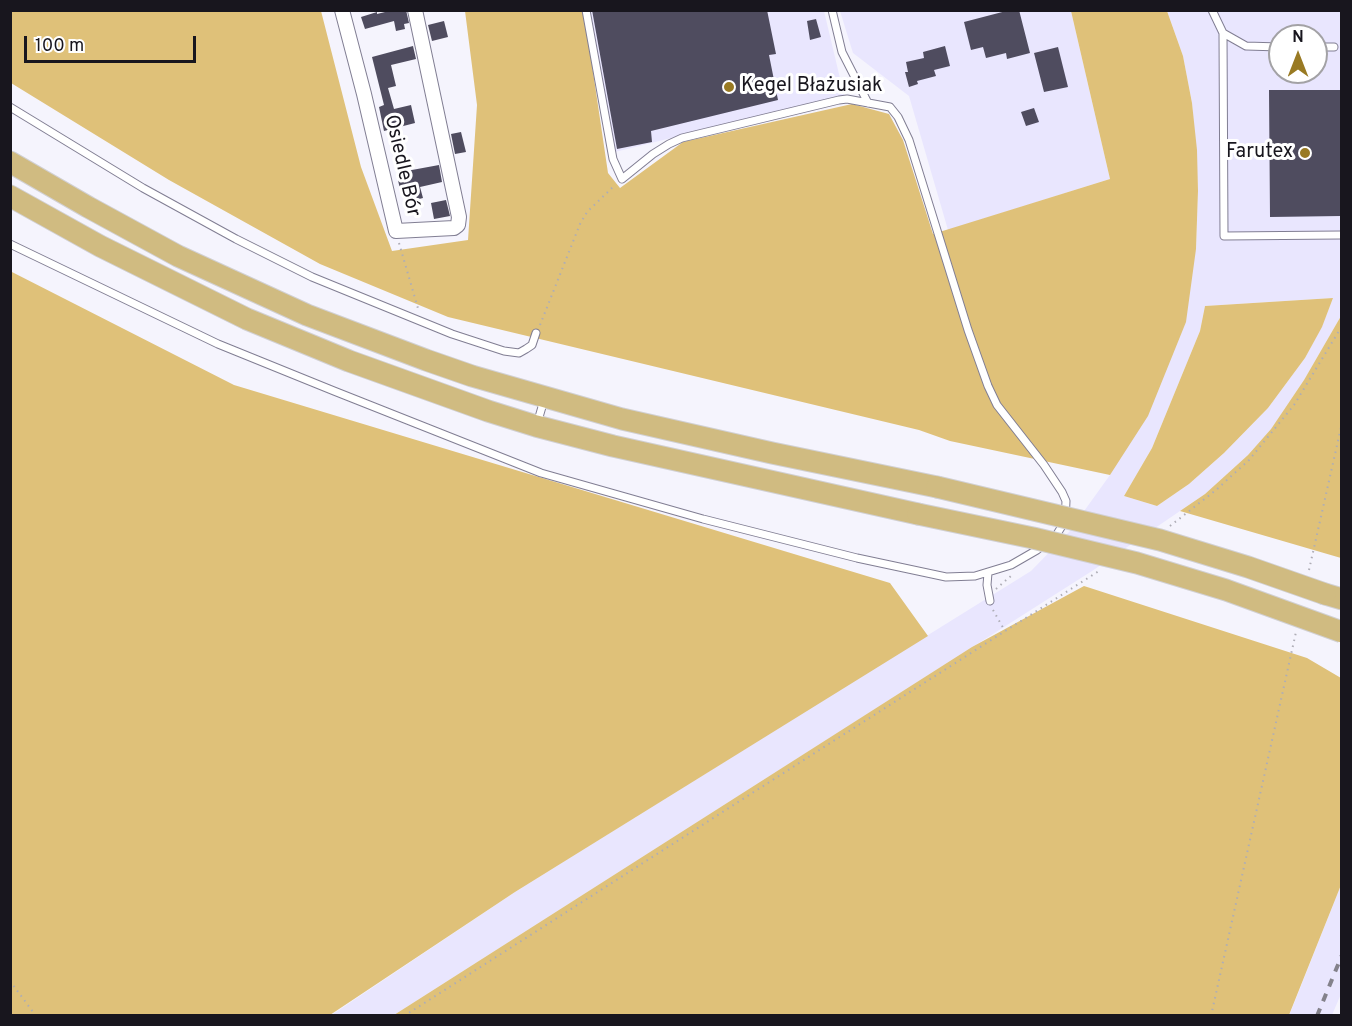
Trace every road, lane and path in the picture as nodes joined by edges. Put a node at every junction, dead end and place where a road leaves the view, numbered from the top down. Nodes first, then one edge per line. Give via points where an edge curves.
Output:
1 (342, 10) edge
2 (415, 10) edge
3 (586, 10) edge
4 (832, 10) edge
5 (1212, 10) edge
6 (1224, 33) junction
7 (1268, 46) edge
8 (1328, 47) edge
9 (1334, 47) dead end
10 (868, 103) junction
11 (10, 107) edge
12 (10, 162) edge
13 (622, 179) junction
14 (10, 196) edge
15 (396, 231) junction
16 (1341, 235) edge
17 (10, 244) edge
18 (423, 322) junction
19 (1341, 326) edge
20 (536, 333) joint
21 (545, 397) junction
22 (1341, 423) edge
23 (536, 426) junction
24 (1167, 528) dead end
25 (1105, 568) dead end
26 (1309, 571) dead end
27 (988, 573) junction
28 (1336, 598) edge
29 (990, 601) joint
30 (1268, 605) junction
31 (1297, 625) dead end
32 (1006, 632) junction
33 (1341, 632) edge
34 (1341, 645) edge
35 (10, 981) edge
36 (36, 1016) edge
37 (404, 1016) edge
38 (1211, 1016) edge

1 - 15 street, Osiedle Bór
2 - 15 street, Osiedle Bór via 460,221 454,228
3 - 13 lane via 613,159
4 - 10 lane via 842,52
5 - 6 lane
6 - 7 lane via 1246,46
6 - 16 lane via 1224,236
8 - 9 lane
10 - 13 lane via 839,100 682,138
10 - 27 lane via 890,107 898,117 909,140 988,386 997,405 1044,465 1066,501 1065,521 1057,534 1023,559
11 - 18 lane via 143,188 237,239 312,277
12 - 21 main road via 178,256 307,315 472,376
13 - 20 path via 580,224
14 - 23 main road via 247,319 389,376
15 - 18 path
17 - 27 lane via 218,344 541,472 857,558 946,577
18 - 20 lane via 504,351 519,352 531,345
19 - 24 path via 1294,405 1249,460
21 - 23 lane
21 - 28 main road, bridge via 621,419 1160,540
22 - 26 path
23 - 30 main road, bridge via 1137,563
25 - 32 path
27 - 29 lane
29 - 32 path
30 - 33 main road, bridge
30 - 34 main road, bridge
31 - 38 path
32 - 37 path
35 - 36 path

